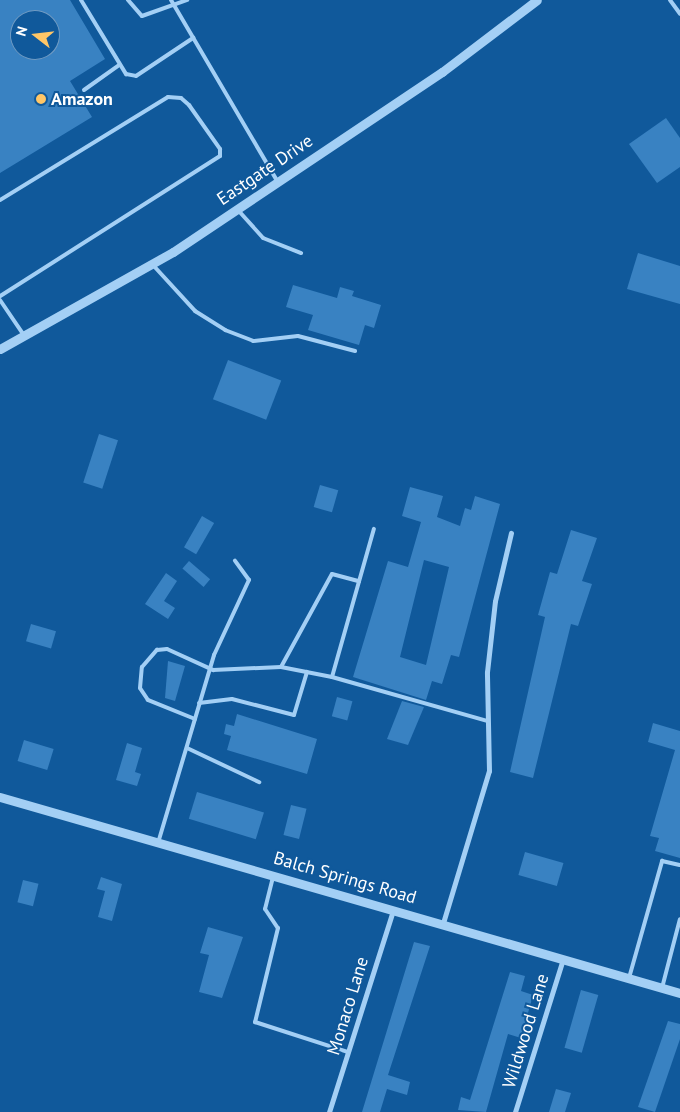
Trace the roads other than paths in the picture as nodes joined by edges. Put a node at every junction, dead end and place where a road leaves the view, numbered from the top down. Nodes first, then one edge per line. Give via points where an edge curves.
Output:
1 (81, 0) edge
2 (128, 0) edge
3 (171, 0) edge
4 (187, 0) edge
5 (537, 0) edge
6 (670, 0) edge
7 (175, 8) junction
8 (680, 14) edge
9 (193, 38) junction
10 (119, 65) junction
11 (84, 90) dead end
12 (278, 182) junction
13 (0, 200) edge
14 (236, 210) junction
15 (301, 253) dead end
16 (152, 264) junction
17 (0, 296) edge
18 (0, 300) edge
19 (23, 334) junction
20 (0, 349) edge
21 (355, 351) dead end
22 (374, 528) dead end
23 (510, 533) dead end
24 (235, 561) dead end
25 (359, 581) junction
26 (280, 667) junction
27 (213, 670) junction
28 (307, 672) junction
29 (332, 677) junction
30 (200, 703) junction
31 (195, 719) junction
32 (490, 722) junction
33 (186, 748) junction
34 (259, 782) dead end
35 (0, 797) edge
36 (158, 843) junction
37 (680, 865) edge
38 (274, 875) junction
39 (394, 909) junction
40 (680, 919) edge
41 (443, 923) junction
42 (563, 959) junction
43 (629, 978) junction
44 (662, 988) junction
45 (680, 993) edge
46 (348, 1052) junction
47 (329, 1112) edge
48 (515, 1112) edge

1 - 10 lane
2 - 7 lane via 142,16
3 - 7 lane
4 - 7 lane
5 - 12 street, Eastgate Drive via 442,72
6 - 8 lane
7 - 9 lane
9 - 10 lane via 136,76 126,74
9 - 12 lane
10 - 11 lane
12 - 14 street, Eastgate Drive
13 - 17 lane via 168,97 181,98 189,105 220,149 220,156
14 - 15 lane via 263,238
14 - 16 street, Eastgate Drive
16 - 19 street, Eastgate Drive
16 - 21 lane via 195,311 252,342 298,336
18 - 19 lane
19 - 20 street, Eastgate Drive
22 - 25 lane
23 - 32 street via 495,600 488,672
24 - 27 lane via 249,580 214,655
25 - 26 lane via 332,574
25 - 29 lane
26 - 27 lane
26 - 28 lane
27 - 30 lane
27 - 31 lane via 167,649 157,650 142,667 140,688 148,700
28 - 29 lane
28 - 30 lane via 294,715 232,699
29 - 32 lane
30 - 31 lane
31 - 33 lane
32 - 41 street via 488,771
33 - 34 lane
33 - 36 lane
35 - 36 street, Balch Springs Road
36 - 38 street, Balch Springs Road
37 - 43 lane via 662,861
38 - 39 street, Balch Springs Road
38 - 46 lane via 265,909 278,928 254,1022
39 - 41 street, Balch Springs Road
39 - 46 street, Monaco Lane
40 - 44 lane
41 - 42 street, Balch Springs Road
42 - 43 street, Balch Springs Road
42 - 48 street, Wildwood Lane
43 - 44 street, Balch Springs Road
44 - 45 street, Balch Springs Road
46 - 47 street, Monaco Lane

